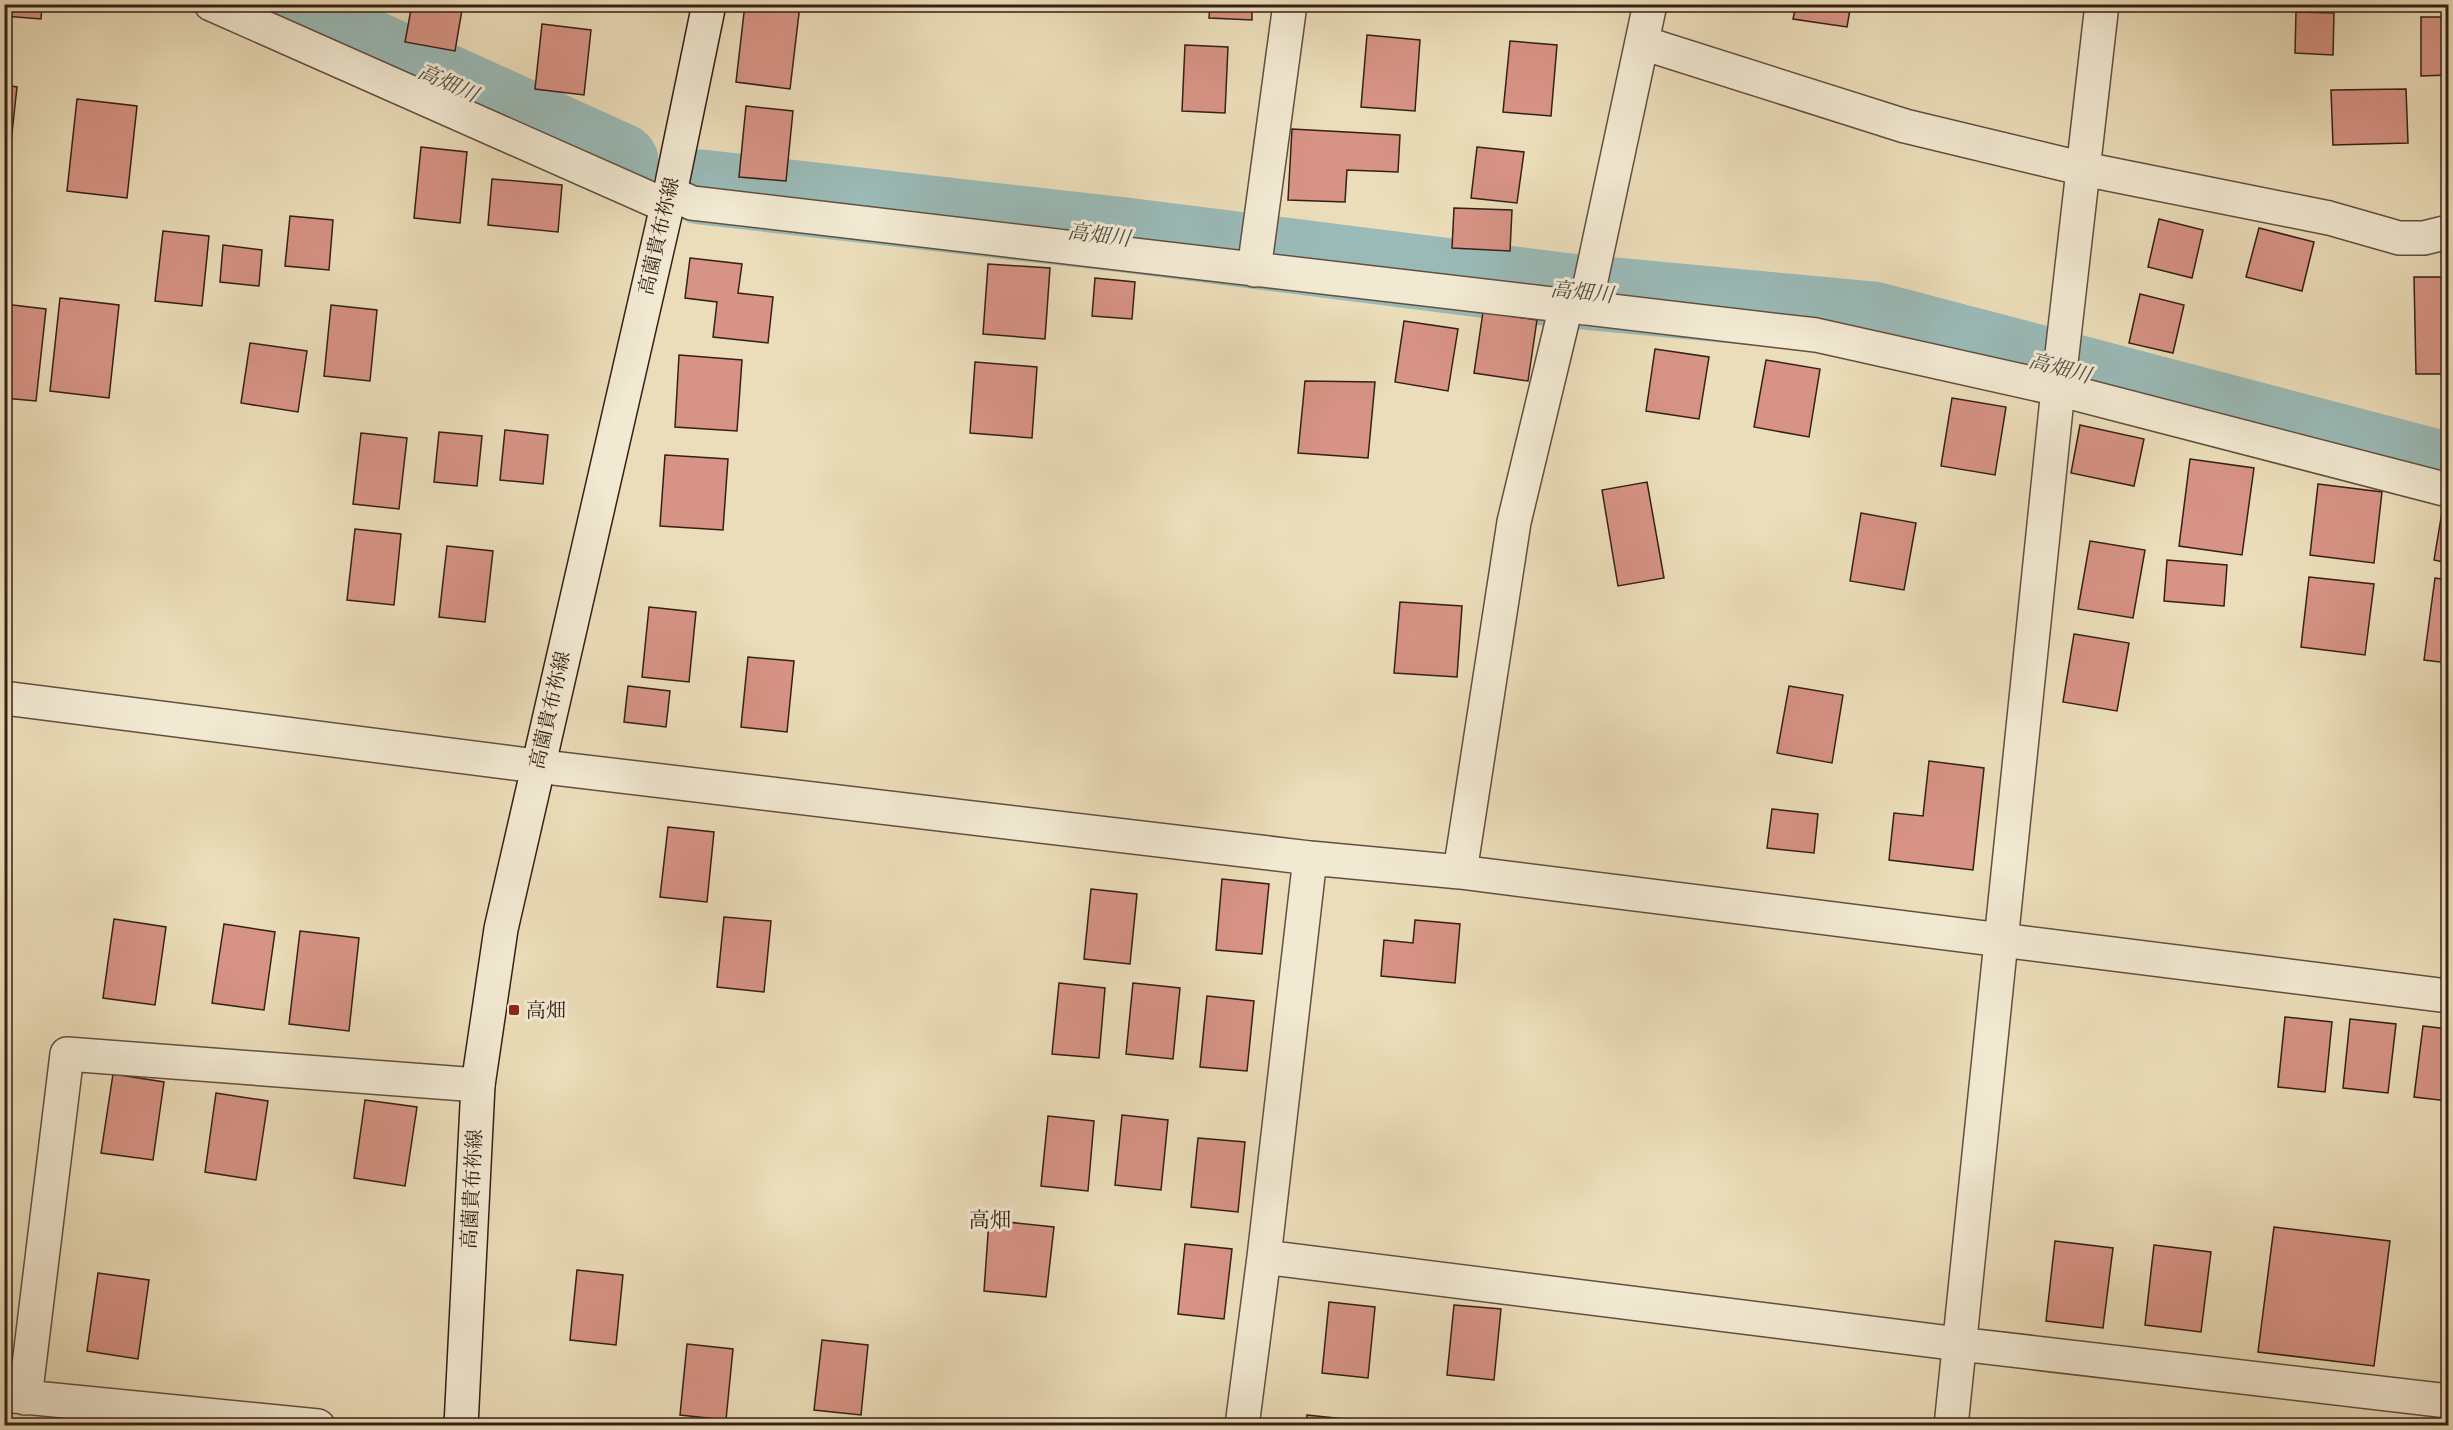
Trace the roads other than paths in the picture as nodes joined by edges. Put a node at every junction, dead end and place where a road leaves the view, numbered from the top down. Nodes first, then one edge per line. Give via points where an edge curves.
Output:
1 (212, 4) edge
2 (709, 4) edge
3 (1290, 4) edge
4 (1650, 4) edge
5 (2102, 4) edge
6 (1643, 44) junction
7 (2084, 169) junction
8 (668, 200) junction
9 (2448, 232) edge
10 (1256, 256) junction
11 (1582, 299) junction
12 (2058, 389) junction
13 (2448, 490) edge
14 (4, 698) edge
15 (536, 766) junction
16 (1310, 858) junction
17 (1460, 872) junction
18 (2000, 941) junction
19 (2448, 996) edge
20 (478, 1084) junction
21 (1264, 1257) junction
22 (1959, 1344) junction
23 (15, 1397) edge
24 (2448, 1401) edge
25 (318, 1425) edge
26 (461, 1425) edge
27 (1242, 1425) edge
28 (1951, 1425) edge

1 - 8 street
2 - 8 street, 高薗貴布祢線
3 - 10 street
4 - 6 street
5 - 7 street
6 - 7 street via 1905,126
6 - 11 street
7 - 9 street via 2329,218 2399,238 2424,238
7 - 12 street
8 - 10 street
8 - 15 street, 高薗貴布祢線
10 - 11 street
11 - 12 street via 1816,335
11 - 17 street via 1514,522
12 - 13 street
12 - 18 street
14 - 15 street
15 - 16 street
15 - 20 street, 高薗貴布祢線 via 501,929
16 - 17 street
16 - 21 street
17 - 18 street
18 - 19 street
18 - 22 street
20 - 23 street via 67,1054
20 - 26 street, 高薗貴布祢線
21 - 22 street
21 - 27 street
22 - 24 street
22 - 28 street
23 - 25 street

